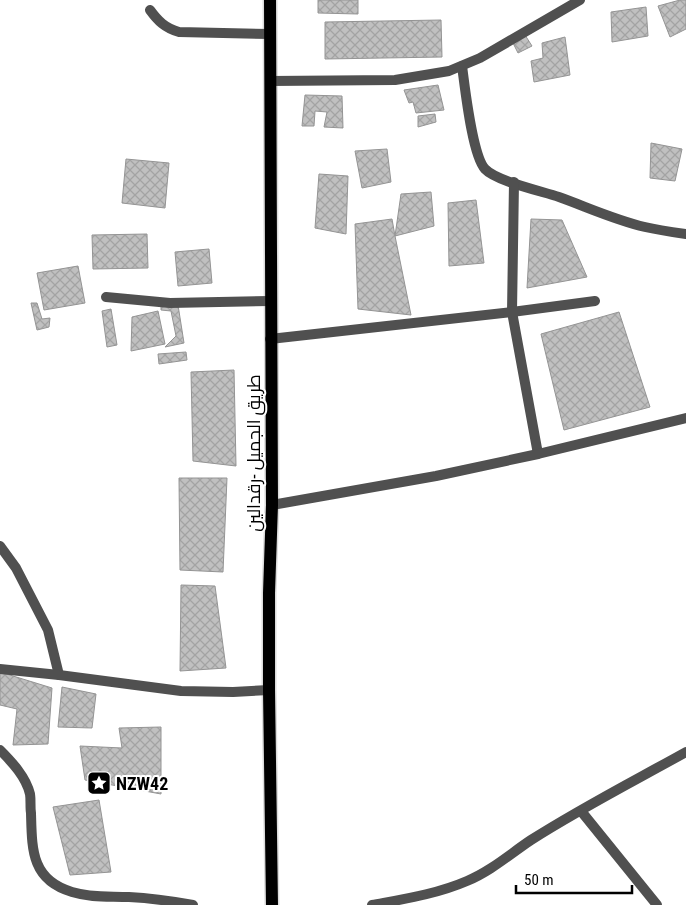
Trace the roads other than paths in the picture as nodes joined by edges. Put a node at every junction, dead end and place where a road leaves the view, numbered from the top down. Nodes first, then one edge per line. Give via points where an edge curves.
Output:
1 (270, 0) edge
2 (580, 0) edge
3 (150, 10) dead end
4 (270, 34) junction
5 (462, 66) junction
6 (270, 81) junction
7 (514, 182) junction
8 (686, 234) edge
9 (106, 297) dead end
10 (270, 301) junction
11 (595, 301) dead end
12 (512, 312) junction
13 (270, 338) junction
14 (686, 418) edge
15 (538, 454) junction
16 (272, 505) junction
17 (0, 546) edge
18 (0, 669) edge
19 (59, 675) junction
20 (269, 690) junction
21 (0, 750) edge
22 (686, 752) edge
23 (581, 810) junction
24 (168, 903) edge
25 (193, 905) edge
26 (272, 905) edge
27 (372, 905) edge
28 (657, 905) edge

1 - 4 main road, طريق الجميل -رقدالين
2 - 5 street
3 - 4 street via 158,21 179,32
4 - 6 main road, طريق الجميل -رقدالين
5 - 6 street via 395,80
5 - 7 street via 478,158 485,169
6 - 10 main road, طريق الجميل -رقدالين
7 - 8 street via 646,228
7 - 12 street
9 - 10 street via 179,303
10 - 13 main road, طريق الجميل -رقدالين
11 - 12 street
12 - 13 street
12 - 15 street
13 - 16 main road, طريق الجميل -رقدالين
14 - 15 street
15 - 16 street
16 - 20 main road, طريق الجميل -رقدالين
17 - 19 street via 16,568 48,630
18 - 19 street
19 - 20 street via 181,691
20 - 26 main road, طريق الجميل -رقدالين
21 - 24 street via 15,766 30,794 32,849 44,876 72,892 101,897 148,898
22 - 23 street
23 - 27 street via 469,881 420,896
23 - 28 street
24 - 25 street

